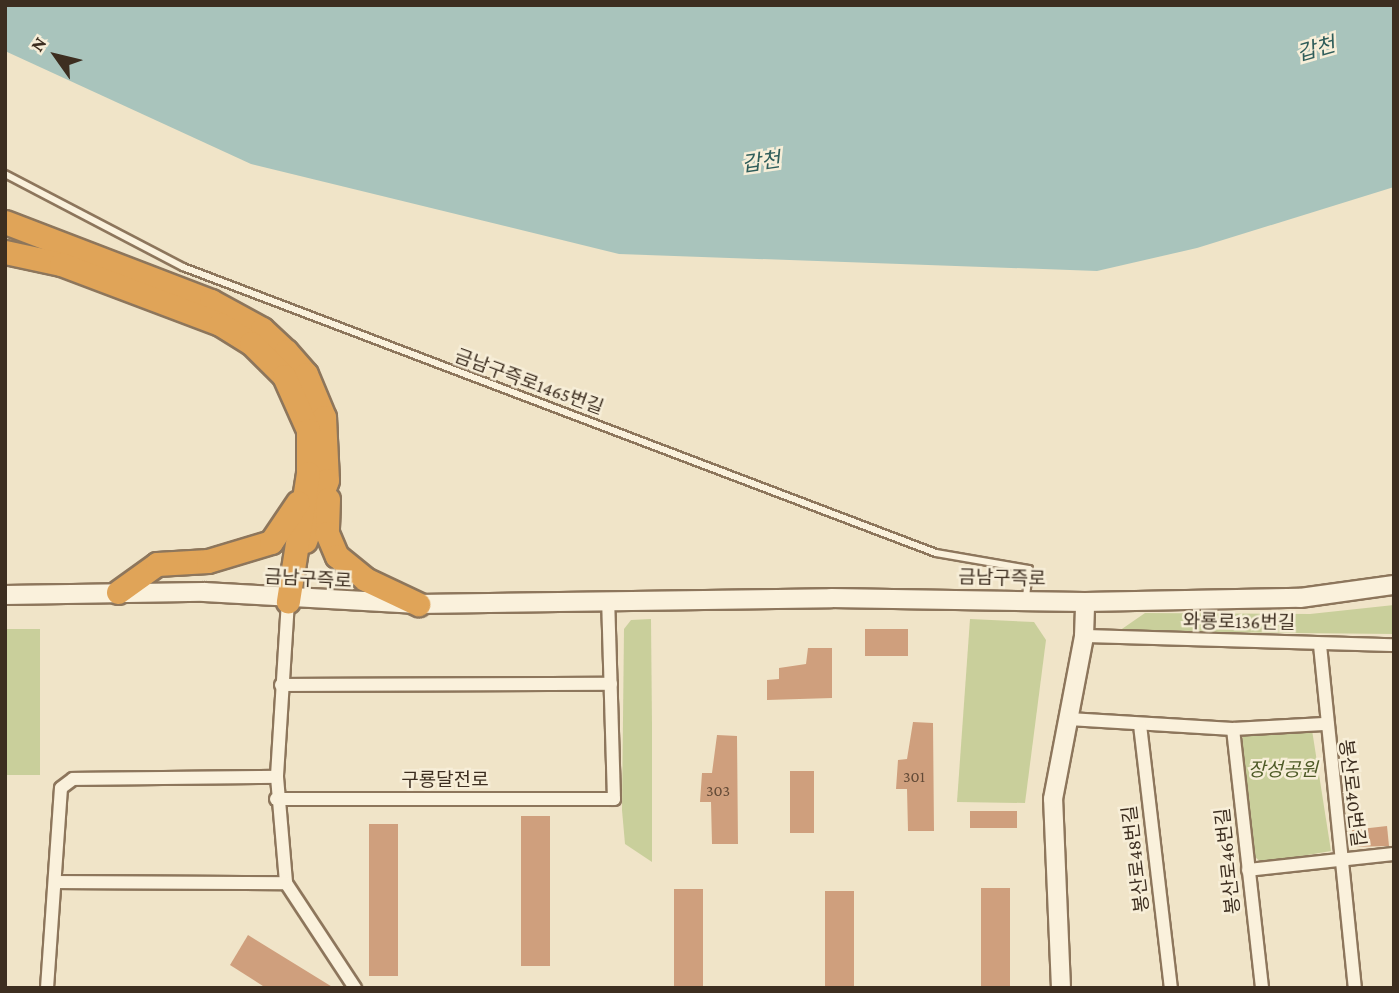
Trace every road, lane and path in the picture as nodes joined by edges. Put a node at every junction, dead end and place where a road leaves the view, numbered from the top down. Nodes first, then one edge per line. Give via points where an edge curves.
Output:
1 (5, 174) edge
2 (5, 222) edge
3 (5, 252) edge
4 (327, 480) junction
5 (301, 496) junction
6 (296, 564) junction
7 (1394, 585) edge
8 (118, 592) junction
9 (5, 595) edge
10 (1026, 599) junction
11 (288, 601) junction
12 (608, 601) junction
13 (1085, 601) junction
14 (418, 604) junction
15 (1084, 635) junction
16 (1320, 645) junction
17 (1394, 645) edge
18 (611, 684) junction
19 (281, 685) junction
20 (1069, 719) junction
21 (1324, 724) junction
22 (1140, 726) junction
23 (1233, 729) junction
24 (276, 777) junction
25 (276, 799) junction
26 (1394, 854) edge
27 (1341, 859) junction
28 (1248, 870) junction
29 (57, 882) junction
30 (286, 884) junction
31 (47, 988) edge
32 (355, 988) edge
33 (1061, 988) edge
34 (1171, 988) edge
35 (1262, 988) edge
36 (1355, 988) edge

1 - 10 lane, 금남구즉로1465번길 via 75,214 221,281 936,553 1029,569
2 - 4 highway via 211,301 262,329 306,374 324,418
3 - 5 highway via 61,264 152,297 251,343 284,376 308,430 307,473
4 - 6 highway
4 - 14 highway via 327,533 337,556 365,579
5 - 6 highway
5 - 8 highway via 271,542 208,561 157,564
6 - 11 highway
7 - 13 main road, 금남구즉로 via 1300,598
8 - 9 main road, 금남구즉로
8 - 11 main road, 금남구즉로 via 204,592
10 - 12 main road, 금남구즉로
10 - 13 main road, 금남구즉로
11 - 14 main road, 금남구즉로
11 - 19 street
12 - 14 main road, 금남구즉로
12 - 18 street
13 - 15 main road
15 - 16 street, 와룡로136번길
15 - 20 main road
16 - 17 street, 와룡로136번길
16 - 21 street, 봉산로40번길
18 - 19 street
18 - 25 street, 구룡달전로 via 614,799
19 - 24 street
20 - 22 street
20 - 33 main road via 1053,799
21 - 23 street
21 - 27 street, 봉산로40번길
22 - 23 street
22 - 34 street, 봉산로48번길
23 - 28 street, 봉산로46번길
24 - 25 street
24 - 29 street via 73,779 61,788
25 - 30 street
26 - 27 street
27 - 28 street
27 - 36 street, 봉산로40번길
28 - 35 street, 봉산로46번길
29 - 30 street
29 - 31 street
30 - 32 street

